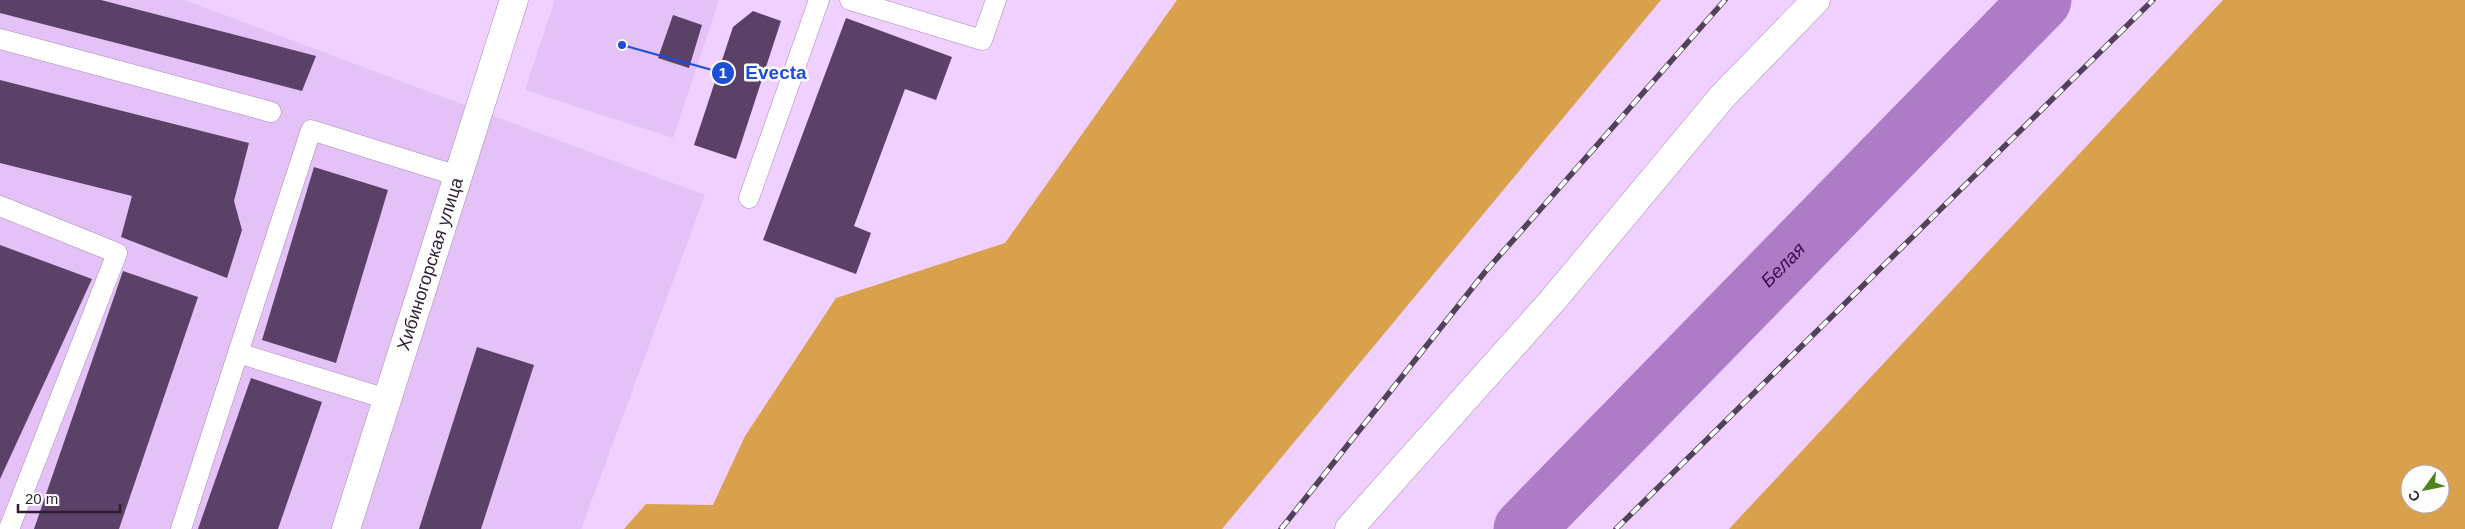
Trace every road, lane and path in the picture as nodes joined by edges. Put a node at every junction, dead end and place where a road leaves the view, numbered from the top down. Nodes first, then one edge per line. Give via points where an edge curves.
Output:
1 (514, 0) edge
2 (819, 0) edge
3 (850, 0) edge
4 (996, 0) edge
5 (1816, 0) edge
6 (0, 39) edge
7 (271, 112) dead end
8 (458, 176) junction
9 (749, 198) dead end
10 (0, 206) edge
11 (238, 353) junction
12 (386, 398) junction
13 (9, 529) edge
14 (180, 529) edge
15 (346, 529) edge
16 (1349, 529) edge

1 - 8 street, Хибиногорская улица
2 - 9 lane
3 - 4 lane via 982,40
5 - 16 street via 1722,97 1553,300
6 - 7 lane
8 - 11 lane via 311,130
8 - 12 street, Хибиногорская улица
10 - 13 lane via 117,253
11 - 12 lane
11 - 14 lane
12 - 15 street, Хибиногорская улица

